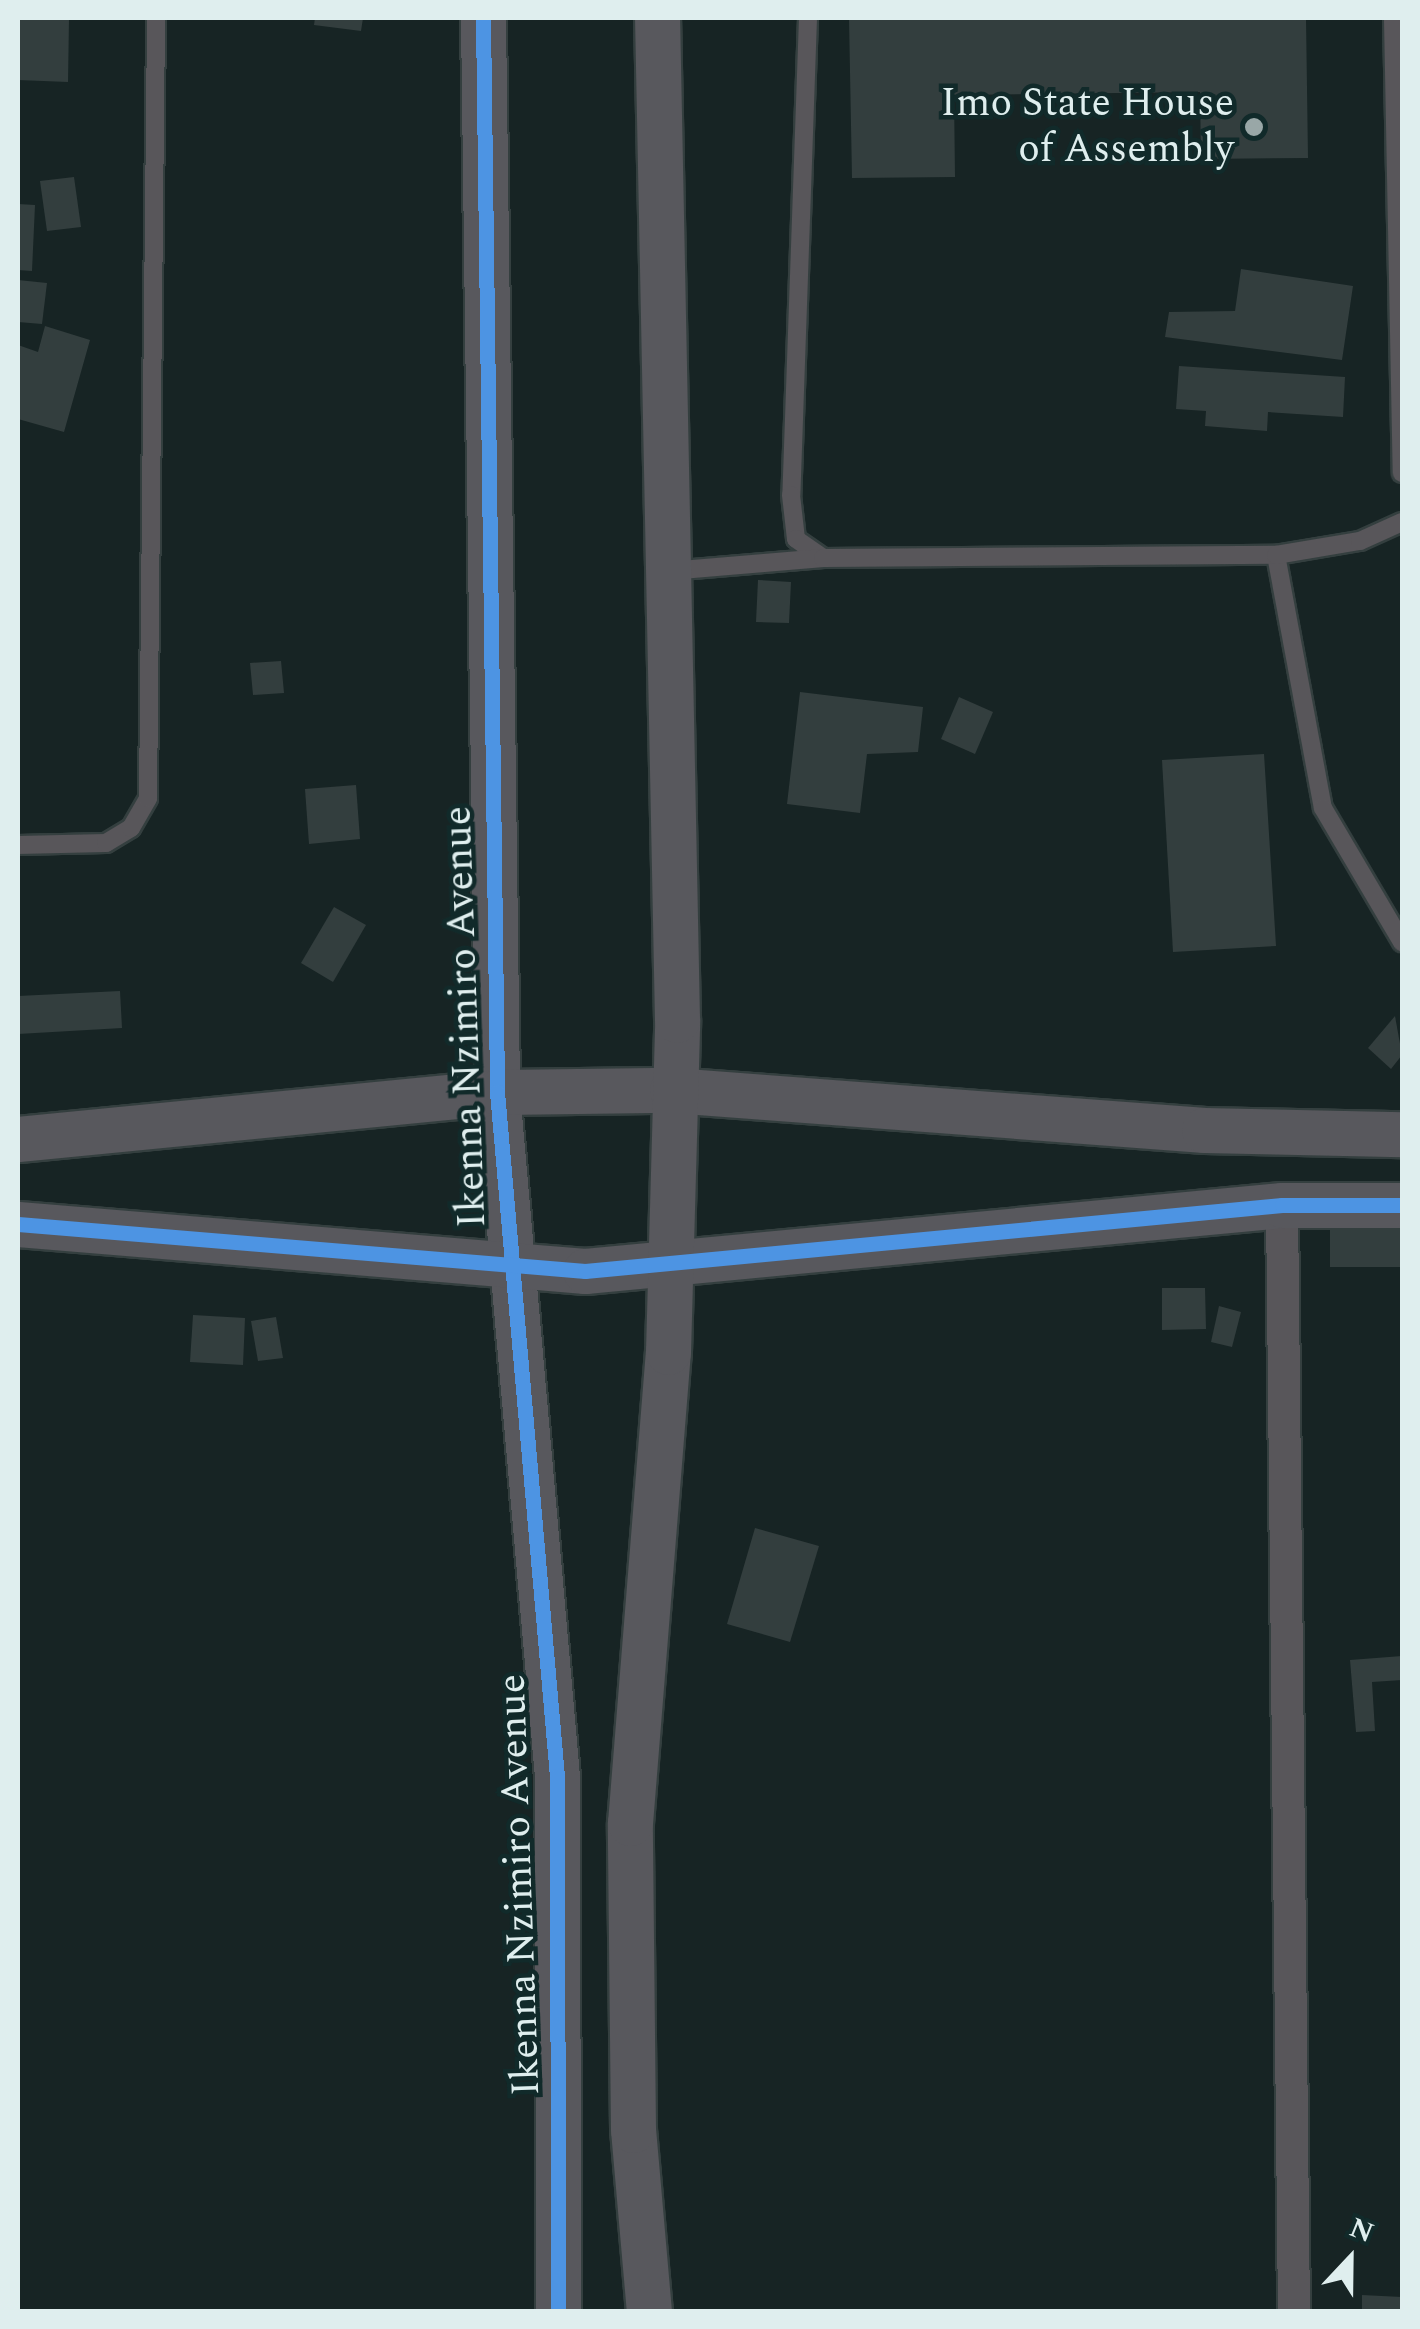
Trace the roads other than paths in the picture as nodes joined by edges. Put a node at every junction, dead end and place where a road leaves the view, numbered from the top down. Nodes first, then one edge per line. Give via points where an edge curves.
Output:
1 (156, 18) edge
2 (483, 18) edge
3 (657, 18) edge
4 (808, 18) edge
5 (1393, 18) edge
6 (1402, 473) edge
7 (1402, 522) edge
8 (1276, 555) junction
9 (824, 558) junction
10 (666, 571) junction
11 (18, 845) edge
12 (1402, 942) edge
13 (672, 1090) junction
14 (497, 1092) junction
15 (1402, 1134) edge
16 (18, 1140) edge
17 (1282, 1205) junction
18 (1402, 1205) edge
19 (18, 1224) edge
20 (672, 1267) junction
21 (506, 1269) junction
22 (558, 2312) edge
23 (649, 2312) edge
24 (1294, 2312) edge

1 - 11 lane via 148,798 131,828 106,843
2 - 14 street, Ikenna Nzimiro Avenue
3 - 10 street
4 - 9 lane via 791,495 796,539
5 - 6 lane
7 - 8 lane via 1360,542
8 - 9 lane
8 - 12 lane via 1323,808
9 - 10 lane
10 - 13 street
13 - 14 street
13 - 15 street via 1204,1130
13 - 20 street
14 - 16 street
14 - 21 street, Ikenna Nzimiro Avenue
17 - 18 street
17 - 20 street
17 - 24 street
19 - 21 street via 277,1240
20 - 21 street
20 - 23 street via 630,1823 633,2130
21 - 22 street, Ikenna Nzimiro Avenue via 558,1776

